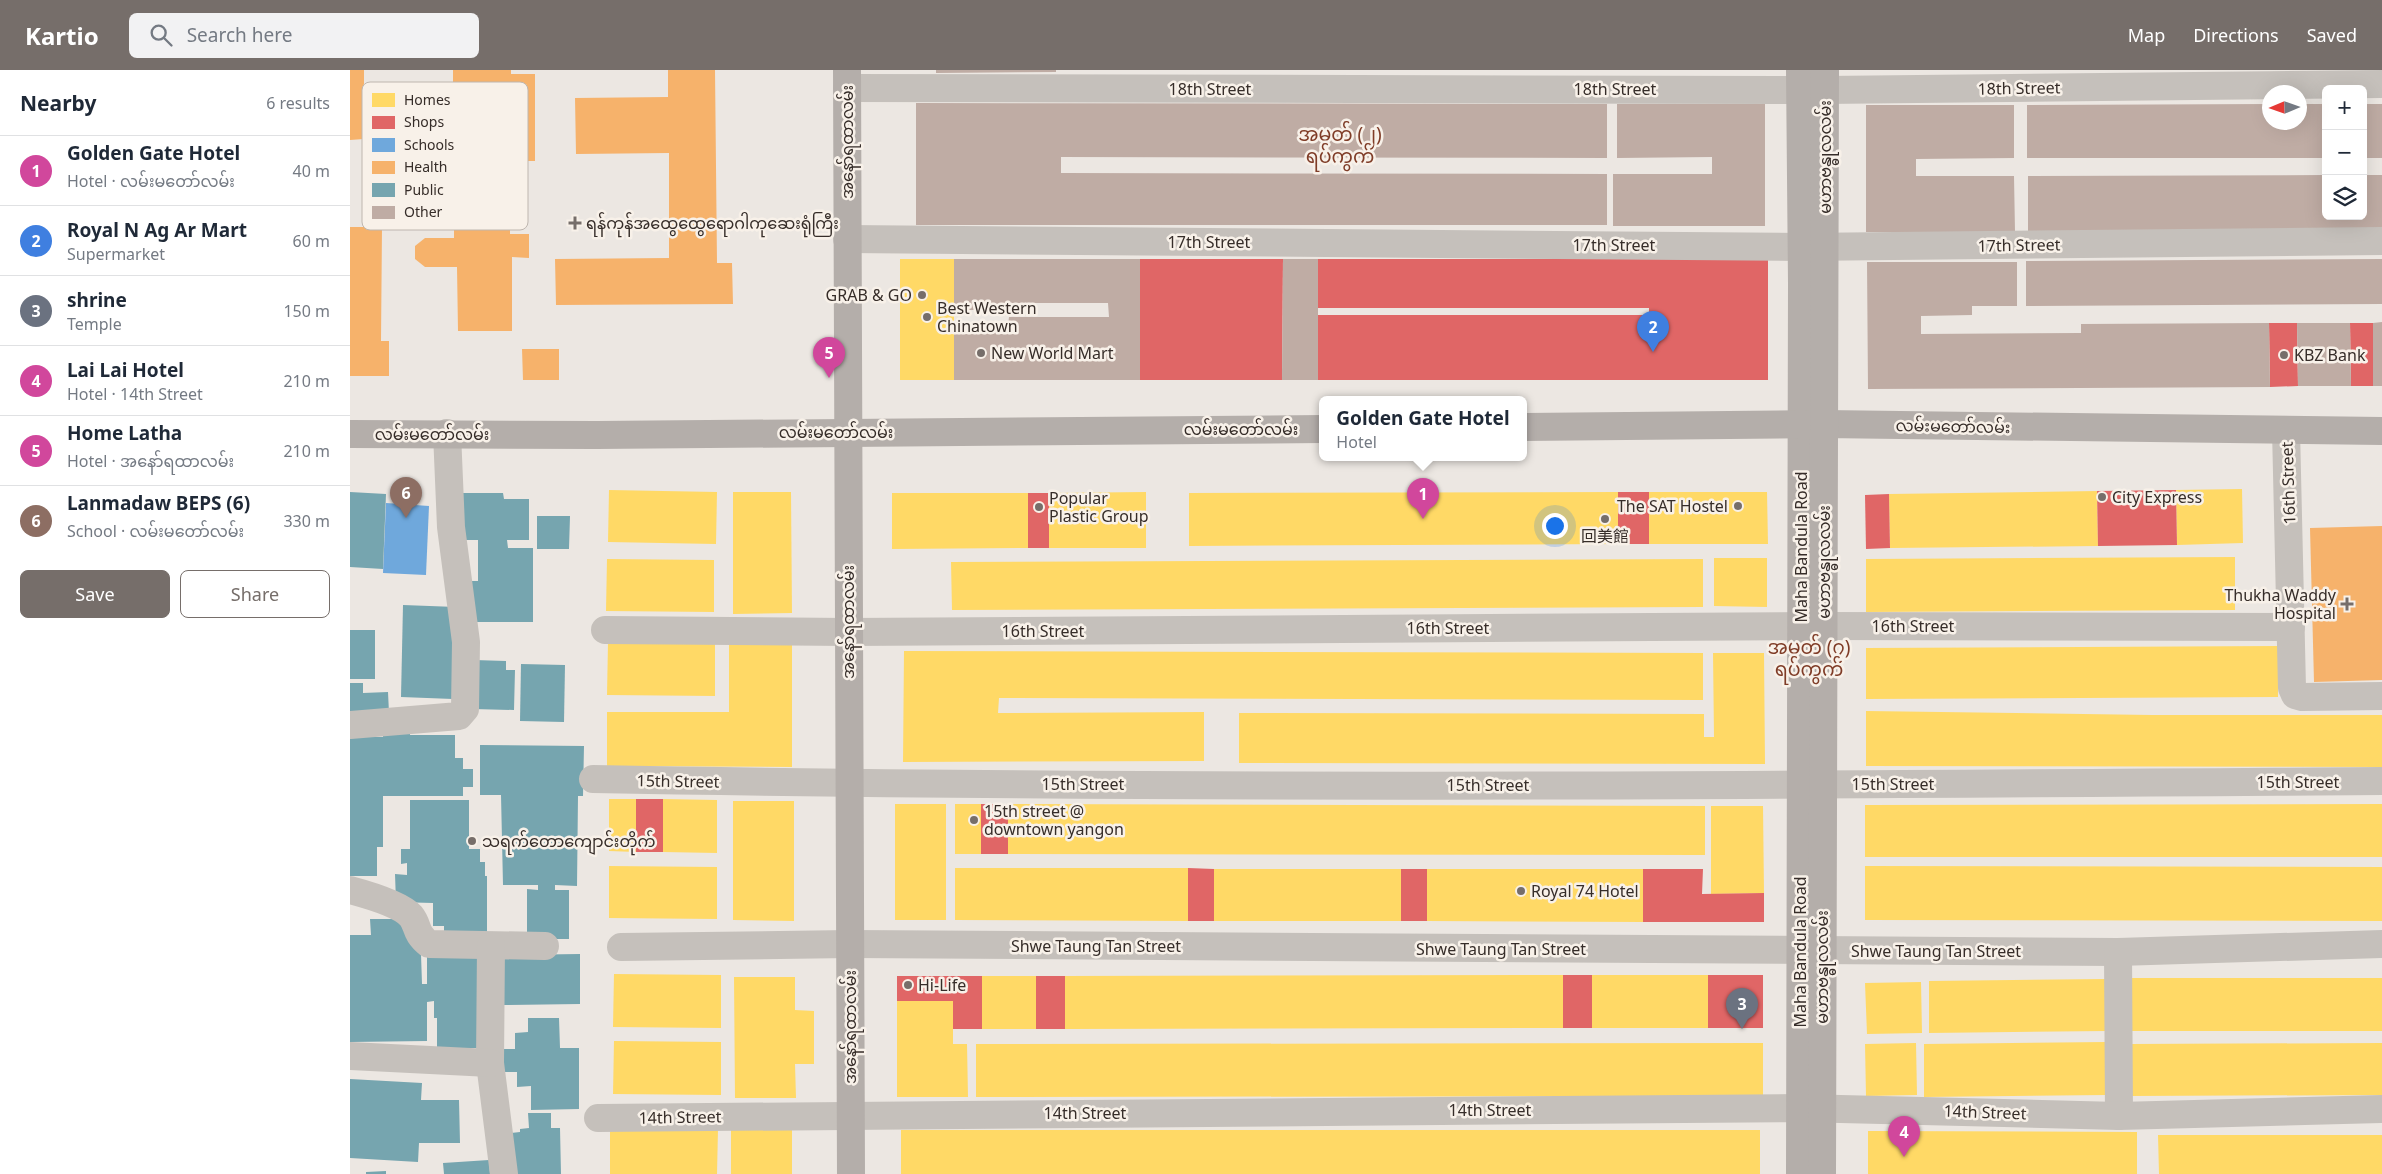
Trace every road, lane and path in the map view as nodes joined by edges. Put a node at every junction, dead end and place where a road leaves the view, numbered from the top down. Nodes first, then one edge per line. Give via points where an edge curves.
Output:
1 (847, 79) edge
2 (1812, 80) edge
3 (2382, 84) edge
4 (847, 239) junction
5 (2382, 241) edge
6 (1814, 247) junction
7 (1812, 424) junction
8 (1527, 427) edge
9 (1319, 429) edge
10 (2286, 430) junction
11 (2382, 431) edge
12 (447, 433) junction
13 (847, 433) junction
14 (350, 434) edge
15 (1812, 626) junction
16 (2291, 627) junction
17 (605, 630) dead end
18 (848, 632) junction
19 (2382, 696) edge
20 (350, 726) edge
21 (593, 779) dead end
22 (2382, 781) edge
23 (849, 784) junction
24 (1812, 785) junction
25 (350, 890) edge
26 (850, 944) junction
27 (2382, 944) edge
28 (491, 946) junction
29 (545, 946) dead end
30 (621, 947) dead end
31 (1811, 951) junction
32 (2118, 952) junction
33 (350, 1056) edge
34 (490, 1064) junction
35 (1811, 1108) junction
36 (2382, 1109) edge
37 (850, 1114) junction
38 (2120, 1116) junction
39 (598, 1118) dead end
40 (504, 1174) edge
41 (851, 1174) edge
42 (1800, 1174) edge
43 (1822, 1174) edge

1 - 2 street, 18th Street
1 - 4 main road, အနော်ရထာလမ်း
2 - 3 street, 18th Street
2 - 6 main road, မဟာဗန္ဓုလလမ်း
4 - 6 street, 17th Street
4 - 13 main road, အနော်ရထာလမ်း
5 - 6 street, 17th Street
6 - 7 main road, မဟာဗန္ဓုလလမ်း
7 - 8 main road, လမ်းမတော်လမ်း
7 - 10 main road, လမ်းမတော်လမ်း
7 - 15 main road, မဟာဗန္ဓုလလမ်း
9 - 13 main road, လမ်းမတော်လမ်း
10 - 11 main road, လမ်းမတော်လမ်း
10 - 16 street, 16th Street
12 - 13 main road, လမ်းမတော်လမ်း
12 - 14 main road, လမ်းမတော်လမ်း
12 - 20 street via 451,527 466,642 465,708 459,716
13 - 18 main road, အနော်ရထာလမ်း
15 - 16 street, 16th Street
15 - 18 street, 16th Street
15 - 24 main road, မဟာဗန္ဓုလလမ်း
16 - 19 street, 16th Street via 2292,688 2296,695
17 - 18 street, 16th Street
18 - 23 main road, အနော်ရထာလမ်း
21 - 23 street, 15th Street
22 - 24 street, 15th Street
23 - 24 street, 15th Street
23 - 26 main road, အနော်ရထာလမ်း
24 - 31 main road, မဟာဗန္ဓုလလမ်း
25 - 28 street via 377,897 410,915 419,937 429,944
26 - 30 street, Shwe Taung Tan Street
26 - 31 street, Shwe Taung Tan Street
26 - 37 main road, အနော်ရထာလမ်း
27 - 32 street, Shwe Taung Tan Street
28 - 29 street
28 - 34 street
31 - 32 street, Shwe Taung Tan Street
31 - 35 main road, မဟာဗန္ဓုလလမ်း
32 - 38 street
33 - 34 street
34 - 40 street
35 - 37 street, 14th Street
35 - 38 street, 14th Street
35 - 42 main road
35 - 43 main road, မဟာဗန္ဓုလလမ်း
36 - 38 street, 14th Street
37 - 39 street, 14th Street
37 - 41 main road, အနော်ရထာလမ်း

